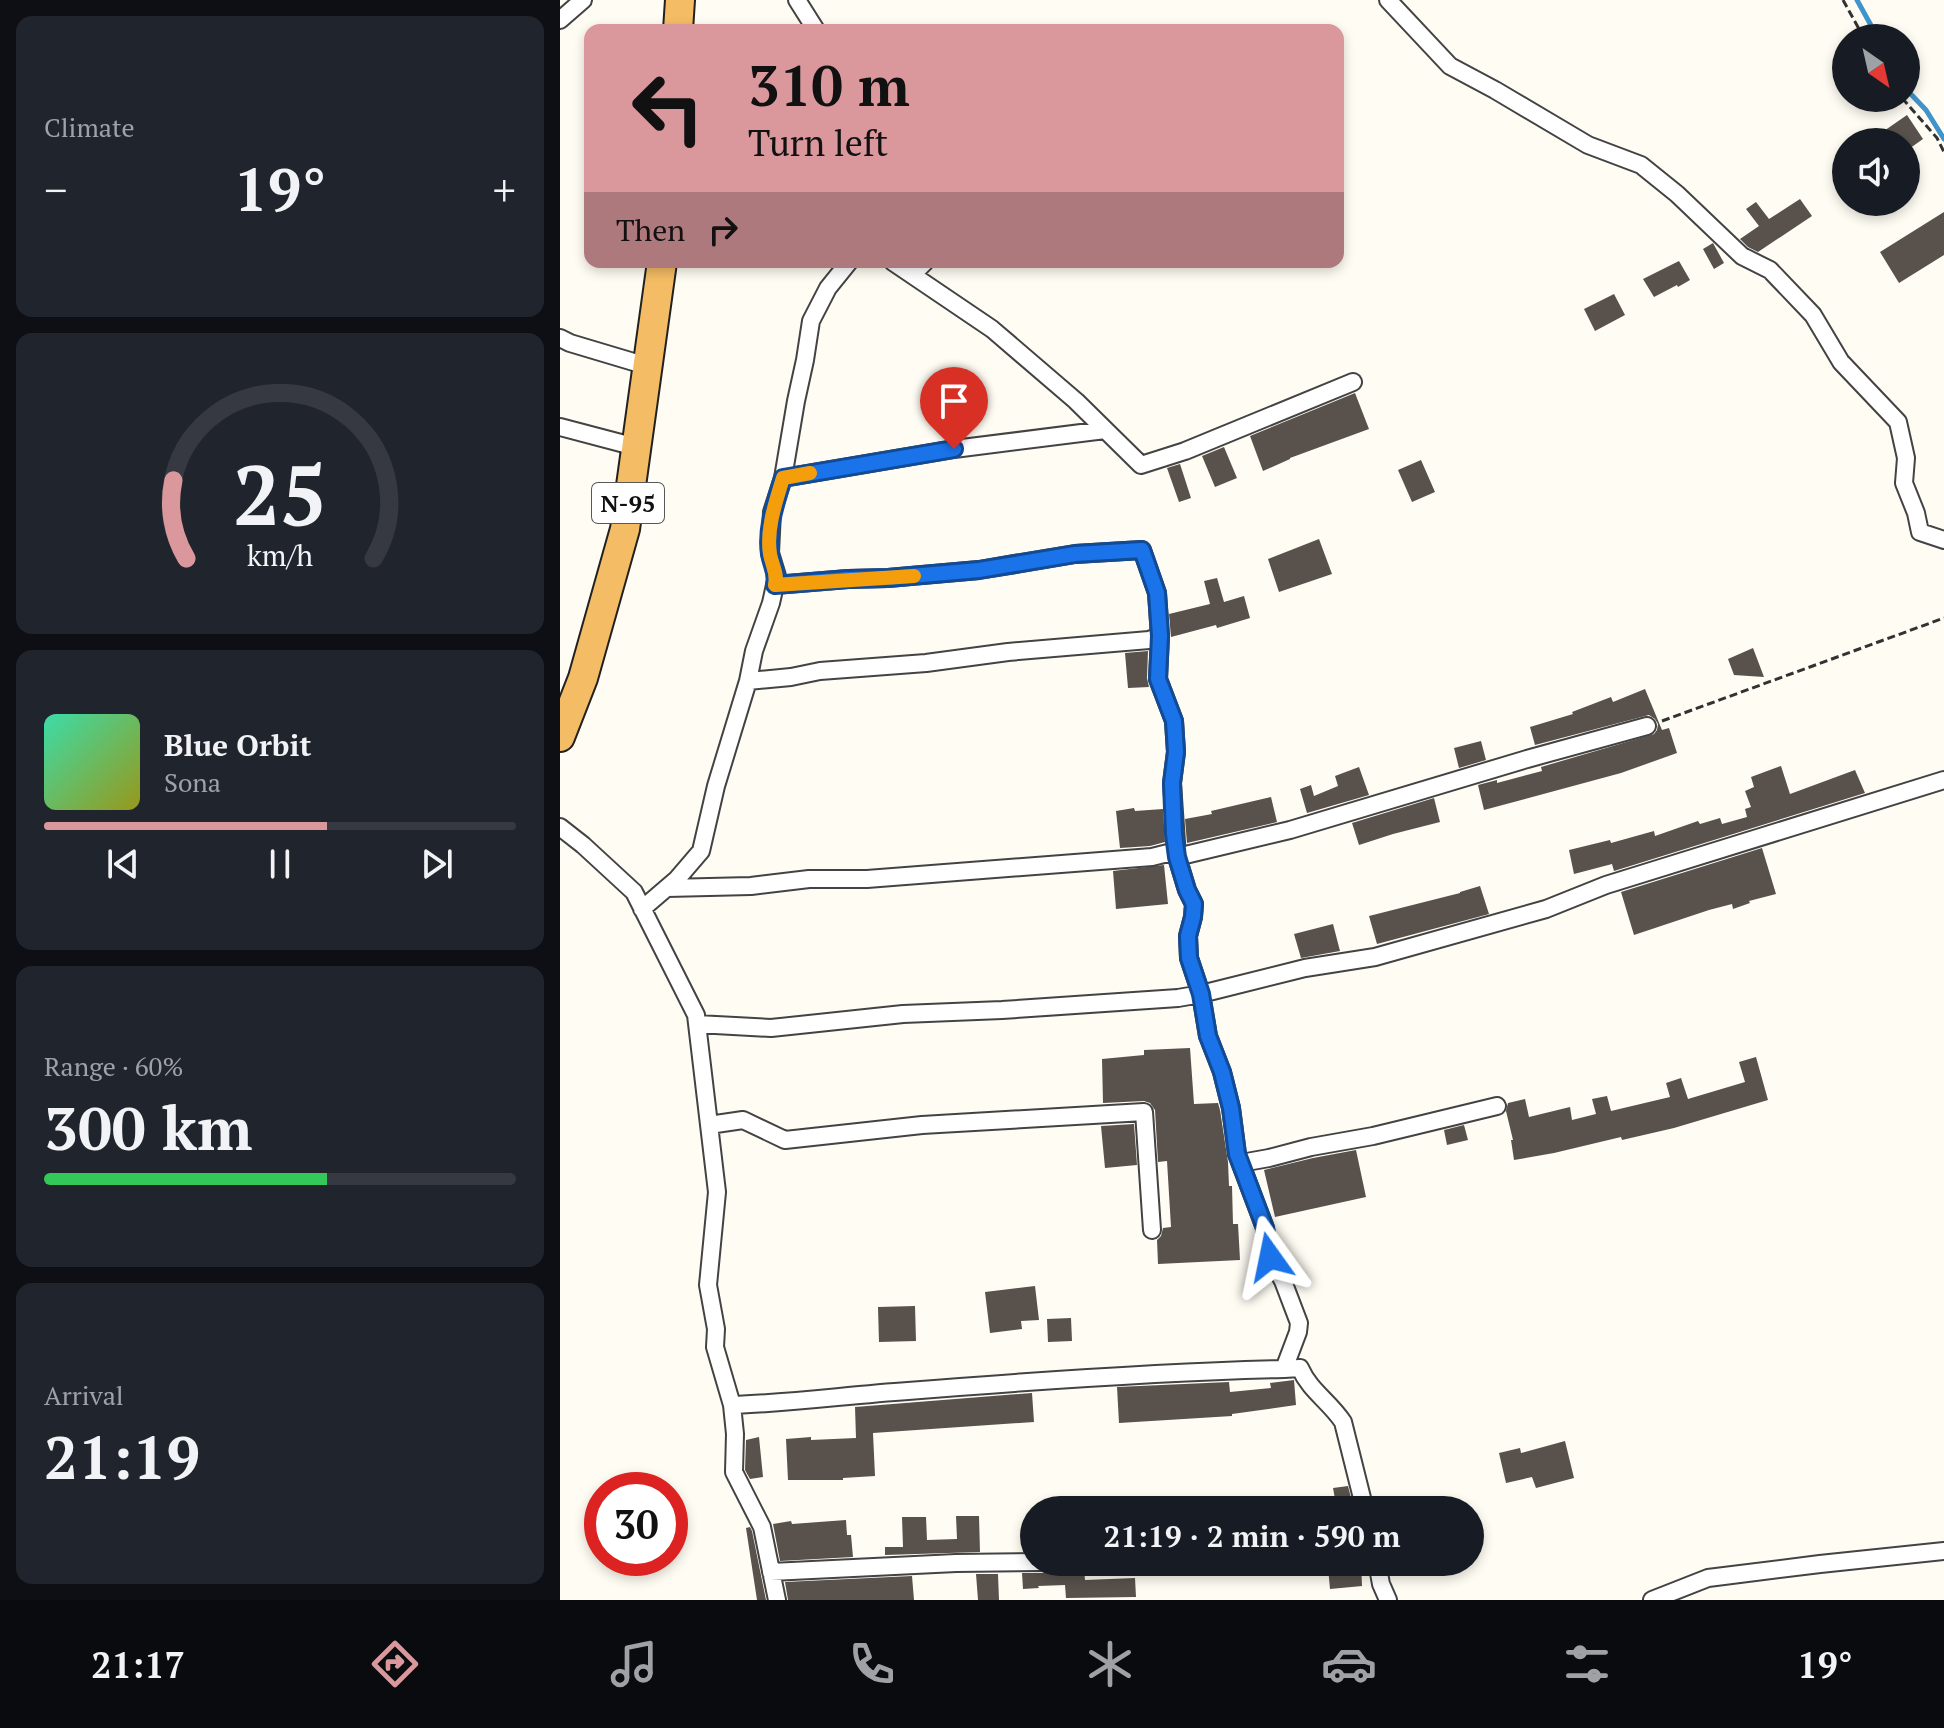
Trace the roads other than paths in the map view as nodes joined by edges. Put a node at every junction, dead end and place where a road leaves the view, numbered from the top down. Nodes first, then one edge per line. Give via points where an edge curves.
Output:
1 (583, 0) edge
2 (680, 0) edge
3 (797, 0) edge
4 (1388, 0) edge
5 (560, 20) edge
6 (678, 24) edge
7 (812, 24) edge
8 (661, 268) edge
9 (844, 268) edge
10 (919, 268) edge
11 (560, 338) edge
12 (647, 366) junction
13 (1353, 382) dead end
14 (560, 427) edge
15 (1105, 430) junction
16 (636, 447) junction
17 (783, 478) junction
18 (1944, 540) edge
19 (775, 585) junction
20 (1160, 636) junction
21 (748, 681) junction
22 (1647, 726) road end
23 (560, 737) edge
24 (1944, 780) edge
25 (560, 827) edge
26 (1177, 857) junction
27 (667, 888) junction
28 (642, 909) junction
29 (1201, 994) junction
30 (697, 1024) junction
31 (1497, 1106) dead end
32 (709, 1125) junction
33 (1241, 1163) junction
34 (1152, 1230) dead end
35 (1284, 1369) junction
36 (732, 1405) junction
37 (1362, 1496) edge
38 (1944, 1551) edge
39 (1020, 1562) edge
40 (771, 1572) junction
41 (1380, 1576) edge
42 (777, 1600) edge
43 (1388, 1600) edge
44 (1652, 1600) edge

1 - 5 street
2 - 6 highway
3 - 7 street
4 - 18 street via 1450,66 1588,145 1641,165 1742,256 1770,270 1813,315 1841,362 1898,422 1906,458 1904,483 1920,532
8 - 12 highway, N-95
9 - 17 street via 811,321
10 - 15 street
11 - 12 street
12 - 16 highway, N-95
13 - 15 street via 1141,465
14 - 16 street
15 - 17 street
16 - 23 highway, N-95 via 625,529 583,678
17 - 19 street via 772,512
19 - 20 street via 979,570 1075,554 1142,550 1157,593
19 - 21 street
20 - 21 street
20 - 26 street via 1158,679 1174,721
21 - 27 street via 701,851
22 - 26 street via 1290,830
24 - 29 street via 1606,885 1546,909 1375,957
25 - 28 street via 634,892
26 - 27 street via 1168,853 882,878
26 - 29 street via 1194,904 1189,958
27 - 28 street
28 - 30 street
29 - 30 street via 771,1028
29 - 33 street
30 - 32 street
31 - 33 street
32 - 34 street via 743,1120 785,1140 922,1125 1144,1112
32 - 36 street via 717,1192 708,1285 715,1347
33 - 35 street via 1270,1257 1299,1323
35 - 36 street via 1053,1379
35 - 37 street via 1300,1368 1306,1382 1343,1422
36 - 40 street via 734,1472 762,1527
38 - 44 street via 1708,1578
39 - 40 street
40 - 42 street
41 - 43 street

